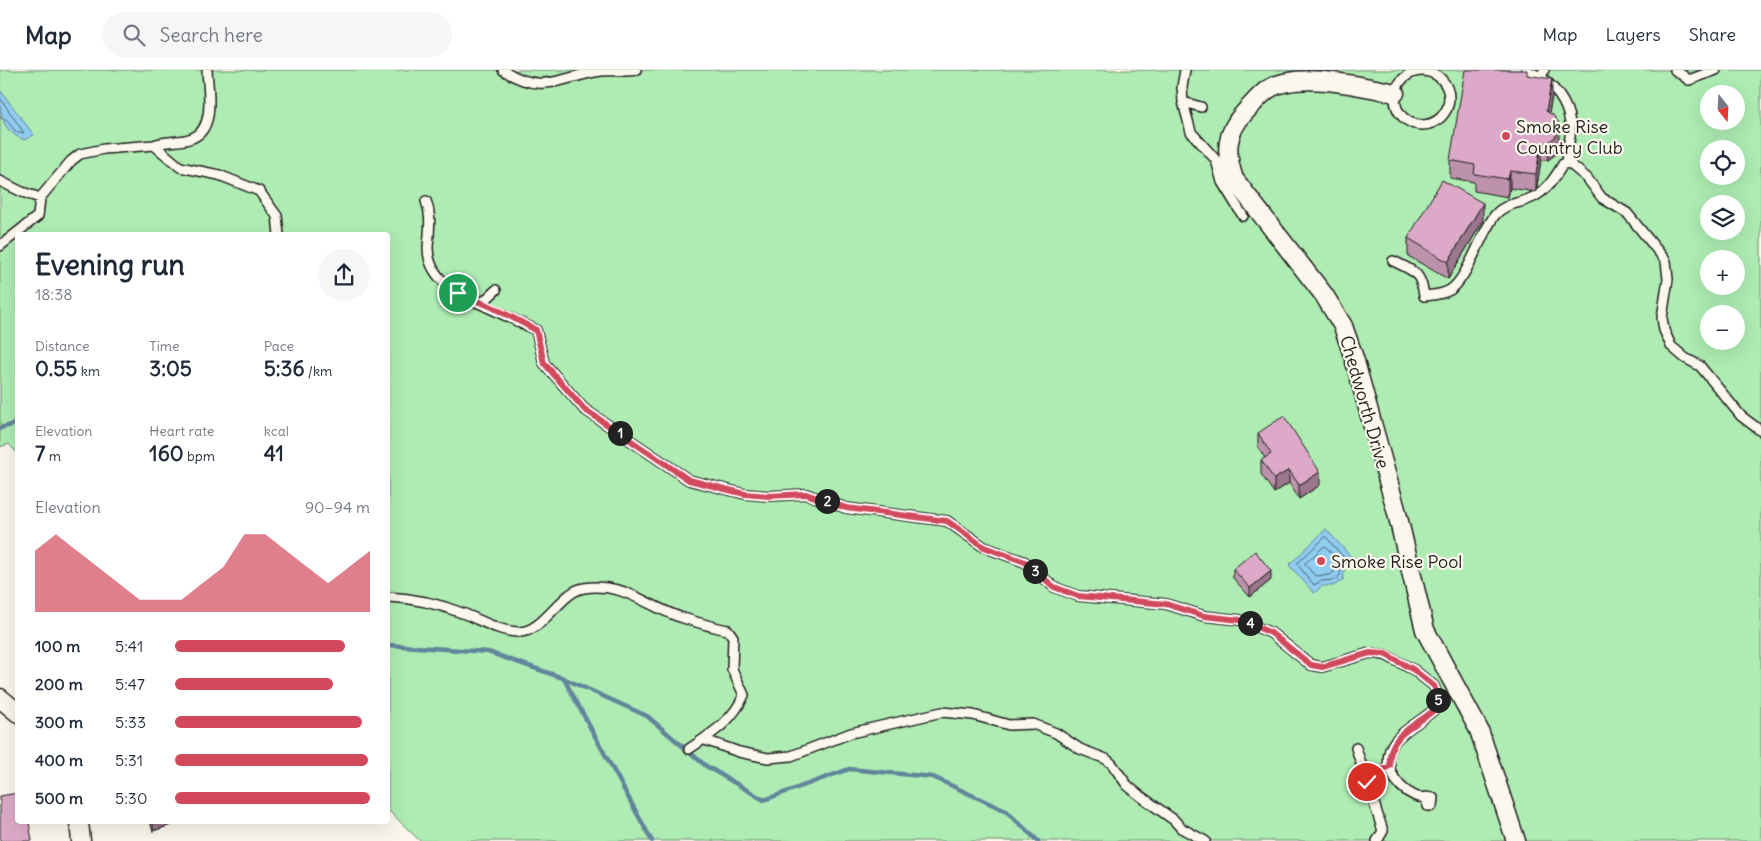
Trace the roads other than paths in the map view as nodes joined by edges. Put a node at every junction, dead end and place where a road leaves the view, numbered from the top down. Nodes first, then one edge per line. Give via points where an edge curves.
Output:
1 (207, 70) edge
2 (503, 70) edge
3 (636, 70) edge
4 (1185, 70) edge
5 (1526, 70) edge
6 (1675, 70) edge
7 (1716, 70) edge
8 (1542, 73) edge
9 (1395, 93) junction
10 (1183, 102) junction
11 (1201, 106) dead end
12 (154, 145) junction
13 (1569, 163) junction
14 (0, 181) edge
15 (40, 198) junction
16 (426, 201) dead end
17 (1243, 216) dead end
18 (18, 232) edge
19 (279, 232) edge
20 (15, 234) edge
21 (0, 246) edge
22 (1393, 261) dead end
23 (496, 290) dead end
24 (481, 304) junction
25 (1761, 431) edge
26 (390, 598) edge
27 (0, 698) edge
28 (15, 710) edge
29 (705, 740) junction
30 (1356, 748) dead end
31 (689, 749) dead end
32 (1390, 766) junction
33 (1367, 782) junction
34 (1429, 802) dead end
35 (79, 824) edge
36 (81, 841) edge
37 (1205, 841) edge
38 (1377, 841) edge
39 (1516, 841) edge

1 - 12 lane via 208,116 200,134 192,139
2 - 3 lane via 536,84 602,71
4 - 10 lane
5 - 8 lane
6 - 7 lane via 1689,80
8 - 13 lane via 1562,96 1567,111 1570,133 1566,155
9 - 9 lane via 1394,101 1400,116 1420,127 1430,126 1443,118 1451,98 1447,84 1426,71 1403,78
9 - 39 street, Chedworth Drive via 1312,79 1284,82 1267,90 1242,116 1228,137 1228,163 1234,179 1324,295 1343,326 1397,514 1425,630 1479,730
10 - 11 lane
10 - 17 lane via 1191,132 1216,160 1222,182
12 - 15 lane via 80,154
12 - 19 lane via 180,167 218,175 259,191 277,216
13 - 22 lane via 1563,164 1543,191 1512,203 1497,213 1460,279 1450,290 1424,296 1422,280 1416,273
13 - 25 lane via 1587,178 1602,198 1627,213 1666,260 1668,279 1662,318 1671,346 1700,366 1741,416
14 - 15 lane
15 - 18 lane via 38,216
16 - 24 lane via 430,212 430,265 446,285
20 - 21 lane
23 - 24 lane
24 - 32 lane via 536,330 544,363 584,409 689,480 745,494 806,494 846,508 947,521 984,547 1025,562 1054,587 1066,592 1094,599 1166,604 1204,616 1240,620 1271,633 1311,665 1322,667 1370,653 1385,654 1402,662 1434,686 1438,706 1398,736 1392,746
26 - 29 lane via 404,598 455,610 492,626 520,632 530,630 576,590 605,588 634,594 678,616 728,630 733,637 732,669 744,695 735,713
27 - 28 street
29 - 31 lane
29 - 37 lane via 768,758 791,756 851,732 942,712 973,715 1008,724 1033,724 1106,759 1138,795
30 - 33 lane
32 - 33 lane
32 - 34 lane via 1396,782 1416,797 1433,798 1432,806 1428,806 1426,800 1432,802
33 - 38 lane via 1383,832
35 - 36 street

